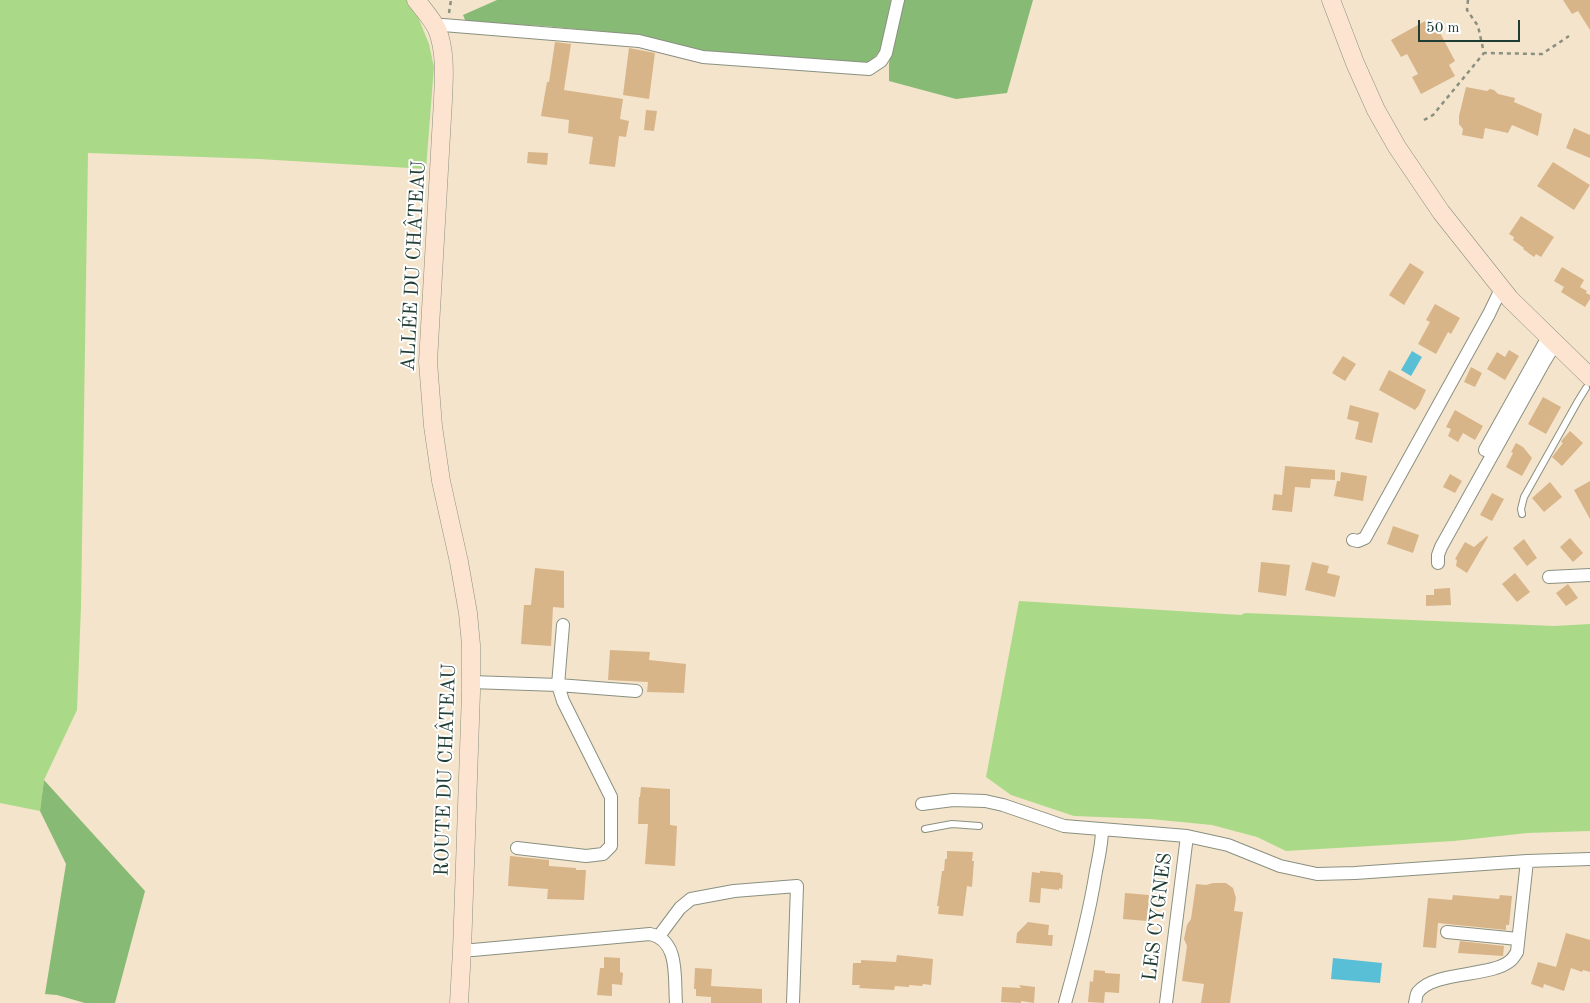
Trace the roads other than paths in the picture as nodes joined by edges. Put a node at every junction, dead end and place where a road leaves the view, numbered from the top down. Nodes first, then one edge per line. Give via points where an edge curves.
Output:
1 (416, 0) edge
2 (898, 0) edge
3 (1331, 0) edge
4 (436, 28) junction
5 (1501, 289) junction
6 (1551, 340) junction
7 (1589, 386) edge
8 (1522, 514) dead end
9 (1448, 517) dead end
10 (454, 539) joint
11 (1353, 540) dead end
12 (1438, 563) dead end
13 (1590, 574) edge
14 (1549, 577) dead end
15 (563, 625) dead end
16 (471, 682) junction
17 (558, 685) junction
18 (636, 691) dead end
19 (922, 804) dead end
20 (979, 826) dead end
21 (925, 829) dead end
22 (1102, 829) junction
23 (1187, 836) junction
24 (517, 848) dead end
25 (1590, 858) edge
26 (1527, 861) junction
27 (1447, 932) dead end
28 (659, 936) junction
29 (1518, 939) junction
30 (462, 950) junction
31 (459, 1003) edge
32 (676, 1003) edge
33 (793, 1003) edge
34 (1065, 1003) edge
35 (1166, 1003) edge
36 (1415, 1003) edge

1 - 4 street, ALLÉE DU CHÂTEAU
2 - 4 street via 886,53 881,61 869,68 703,57 639,41 443,25
3 - 5 street via 1376,110 1397,147 1441,212
4 - 10 street, ALLÉE DU CHÂTEAU via 444,65 428,362 435,444
5 - 6 street
5 - 11 street via 1365,538
6 - 7 street via 1576,362
6 - 9 street
6 - 12 street via 1544,362 1441,547
7 - 8 lane via 1524,497
10 - 16 street, ROUTE DU CHÂTEAU via 468,613
13 - 14 street
15 - 17 street
16 - 17 street
16 - 30 street, ROUTE DU CHÂTEAU
17 - 18 street
17 - 24 street via 612,797 611,846 603,854 586,856
19 - 22 street via 953,800 985,801 1064,826
20 - 21 lane via 952,824
22 - 23 street
22 - 34 street via 1094,889
23 - 26 street via 1228,845 1280,866 1317,874
23 - 35 street, LES CYGNES
25 - 26 street
26 - 29 street
27 - 29 street
28 - 30 street via 650,934
28 - 32 street via 672,954
28 - 33 street via 691,899 734,891 797,886
29 - 36 street via 1517,952 1511,961 1499,967 1429,984 1418,992
30 - 31 street, ROUTE DU CHÂTEAU

